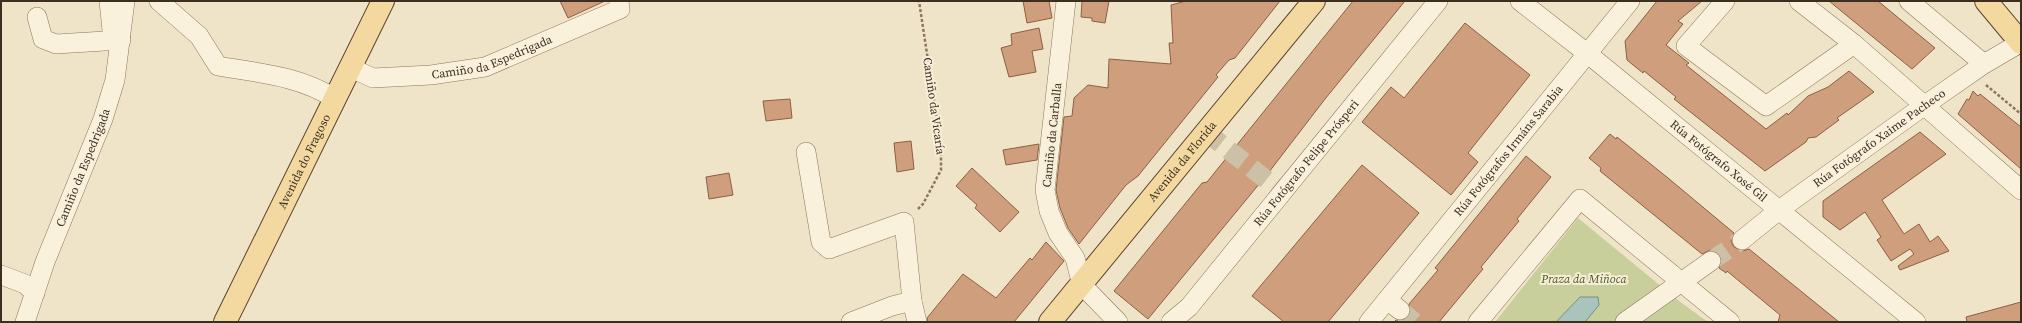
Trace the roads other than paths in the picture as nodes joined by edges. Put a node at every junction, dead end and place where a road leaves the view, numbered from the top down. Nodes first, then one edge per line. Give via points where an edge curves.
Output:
1 (109, 1) edge
2 (125, 1) edge
3 (159, 1) edge
4 (383, 1) edge
5 (620, 1) edge
6 (1066, 1) edge
7 (1314, 1) edge
8 (1438, 1) edge
9 (1520, 1) edge
10 (1630, 1) edge
11 (1725, 1) edge
12 (1799, 1) edge
13 (1909, 1) edge
14 (1986, 1) edge
15 (37, 17) dead end
16 (117, 40) junction
17 (2021, 43) edge
18 (1854, 44) junction
19 (1588, 54) junction
20 (351, 68) junction
21 (1983, 73) junction
22 (335, 99) junction
23 (1925, 105) junction
24 (806, 152) dead end
25 (2021, 190) edge
26 (1779, 210) junction
27 (1742, 240) tunnel mouth
28 (1711, 260) tunnel mouth
29 (1, 275) edge
30 (1681, 282) junction
31 (1082, 285) junction
32 (34, 293) junction
33 (912, 301) junction
34 (25, 322) edge
35 (224, 322) edge
36 (852, 322) edge
37 (917, 322) edge
38 (1050, 322) edge
39 (1118, 322) edge
40 (1171, 322) edge
41 (1369, 322) edge
42 (1478, 322) edge
43 (1624, 322) edge
44 (1730, 322) edge
45 (1916, 322) edge

1 - 16 street, Camiño da Espedrigada
2 - 16 street, Camiño da Espedrigada
3 - 22 street via 199,36 218,66 297,82 318,88
4 - 20 main road, Avenida do Fragoso
5 - 20 street, Camiño da Espedrigada via 620,9 485,67 431,75 373,78
6 - 31 street, Camiño da Carballa via 1045,190 1049,210 1058,233 1075,258
7 - 31 main road, Avenida da Florida
8 - 40 street, Rúa Fotógrafo Felipe Prósperi via 1194,301
9 - 19 street, Rúa Fotógrafo Xosé Gil
10 - 19 street, Rúa Fotógrafos Irmáns Sarabia
11 - 18 street via 1686,46 1766,106
12 - 18 street
13 - 21 street
14 - 17 main road
15 - 16 street via 43,39 56,44
16 - 32 street, Camiño da Espedrigada via 115,80 103,119
17 - 21 street, Rúa Fotógrafo Xaime Pacheco
18 - 23 street
19 - 26 street, Rúa Fotógrafo Xosé Gil
19 - 41 street, Rúa Fotógrafos Irmáns Sarabia via 1394,305
20 - 22 main road, Avenida do Fragoso
21 - 23 street, Rúa Fotógrafo Xaime Pacheco
22 - 35 main road, Avenida do Fragoso
23 - 25 street
23 - 26 street, Rúa Fotógrafo Xaime Pacheco
24 - 33 street via 821,242 829,249 904,222
26 - 27 street, Rúa Fotógrafo Xaime Pacheco
26 - 45 street, Rúa Fotógrafo Xosé Gil
28 - 30 street
29 - 32 street via 25,284
30 - 42 street via 1580,200
30 - 43 street
30 - 44 street
31 - 38 main road, Avenida da Florida
31 - 39 street
32 - 34 street, Camiño da Espedrigada
33 - 36 street
33 - 37 street

